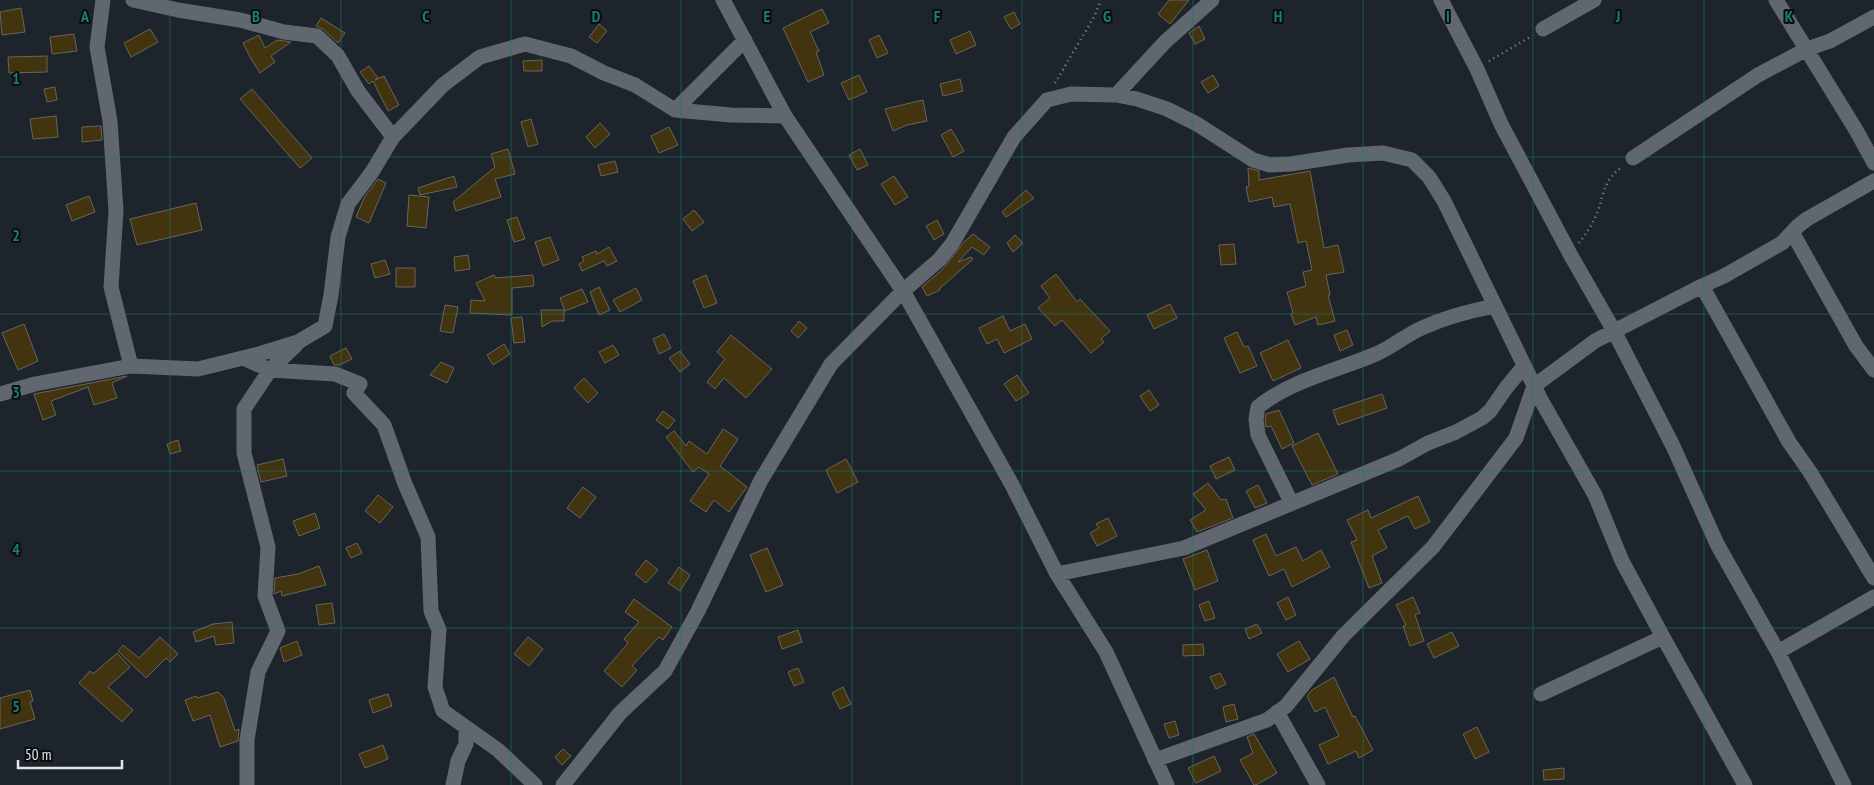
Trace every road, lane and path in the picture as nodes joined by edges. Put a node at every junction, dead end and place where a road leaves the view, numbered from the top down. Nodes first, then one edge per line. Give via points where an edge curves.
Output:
1 (103, 0) edge
2 (133, 0) edge
3 (723, 0) edge
4 (1101, 0) edge
5 (1212, 0) edge
6 (1441, 0) edge
7 (1594, 0) edge
8 (1776, 0) edge
9 (1874, 17) edge
10 (1543, 29) joint
11 (745, 40) junction
12 (1806, 49) junction
13 (1478, 69) junction
14 (1116, 95) junction
15 (1047, 100) junction
16 (675, 110) junction
17 (785, 116) junction
18 (393, 137) junction
19 (1633, 158) joint
20 (1874, 163) edge
21 (1874, 181) edge
22 (1792, 232) junction
23 (1570, 254) junction
24 (1702, 286) junction
25 (903, 291) junction
26 (1495, 306) junction
27 (1614, 331) junction
28 (298, 342) junction
29 (243, 358) junction
30 (130, 366) junction
31 (1524, 366) junction
32 (270, 370) junction
33 (1874, 370) edge
34 (1534, 386) junction
35 (0, 394) edge
36 (1291, 502) junction
37 (1057, 574) junction
38 (1874, 578) edge
39 (1874, 598) edge
40 (1663, 637) junction
41 (1778, 652) junction
42 (1541, 694) dead end
43 (1277, 712) junction
44 (466, 728) junction
45 (1155, 760) junction
46 (247, 785) edge
47 (453, 785) edge
48 (534, 785) edge
49 (563, 785) edge
50 (1167, 785) edge
51 (1318, 785) edge
52 (1745, 785) edge
53 (1844, 785) edge

1 - 30 street via 97,47 110,121 116,211 111,287
2 - 18 street via 317,36 338,56 358,91
3 - 11 street
4 - 15 path
5 - 14 street via 1165,42
6 - 13 street
7 - 10 street
8 - 12 street
9 - 12 street via 1830,41
10 - 13 path
11 - 16 street
11 - 17 street
12 - 19 street via 1758,76
12 - 20 street
13 - 23 street via 1501,124
14 - 15 street via 1071,94
14 - 26 street via 1167,109 1253,160 1270,165 1383,153 1412,160 1429,177 1444,202
15 - 25 street via 1014,137 952,244 939,260
16 - 17 street
16 - 18 street via 635,85 571,56 525,44 480,57 443,85
17 - 25 street
18 - 28 street via 348,204 338,237 324,326
19 - 23 path via 1611,176 1585,235
21 - 22 street via 1807,219
22 - 24 street via 1782,243
22 - 33 street via 1856,346
23 - 27 street
24 - 27 street
24 - 38 street via 1789,442
25 - 37 street via 1011,483
25 - 49 street via 831,364 761,480 698,612 665,671 620,713
26 - 31 street
26 - 36 street via 1459,313 1421,328 1384,351 1321,374 1258,407 1258,435
27 - 34 street via 1595,340
27 - 41 street via 1673,446 1717,544
28 - 29 street
28 - 32 street
29 - 30 street via 198,369
29 - 32 street
30 - 35 street
31 - 34 street
31 - 36 street via 1482,418 1341,484
32 - 44 street via 334,374 360,384 354,393 384,424 428,537 431,610 439,630 436,687 443,711
32 - 46 street via 244,409 244,453 268,547 265,596 278,631 258,672 247,740
34 - 40 street via 1595,495 1622,560
34 - 43 street via 1516,438 1433,548 1344,635 1286,706
36 - 37 street via 1184,548
37 - 45 street via 1106,652
39 - 41 street
40 - 42 street
40 - 52 street
41 - 53 street
43 - 45 street via 1267,720
43 - 51 street
44 - 47 street via 466,744
44 - 48 street via 498,750
45 - 50 street

